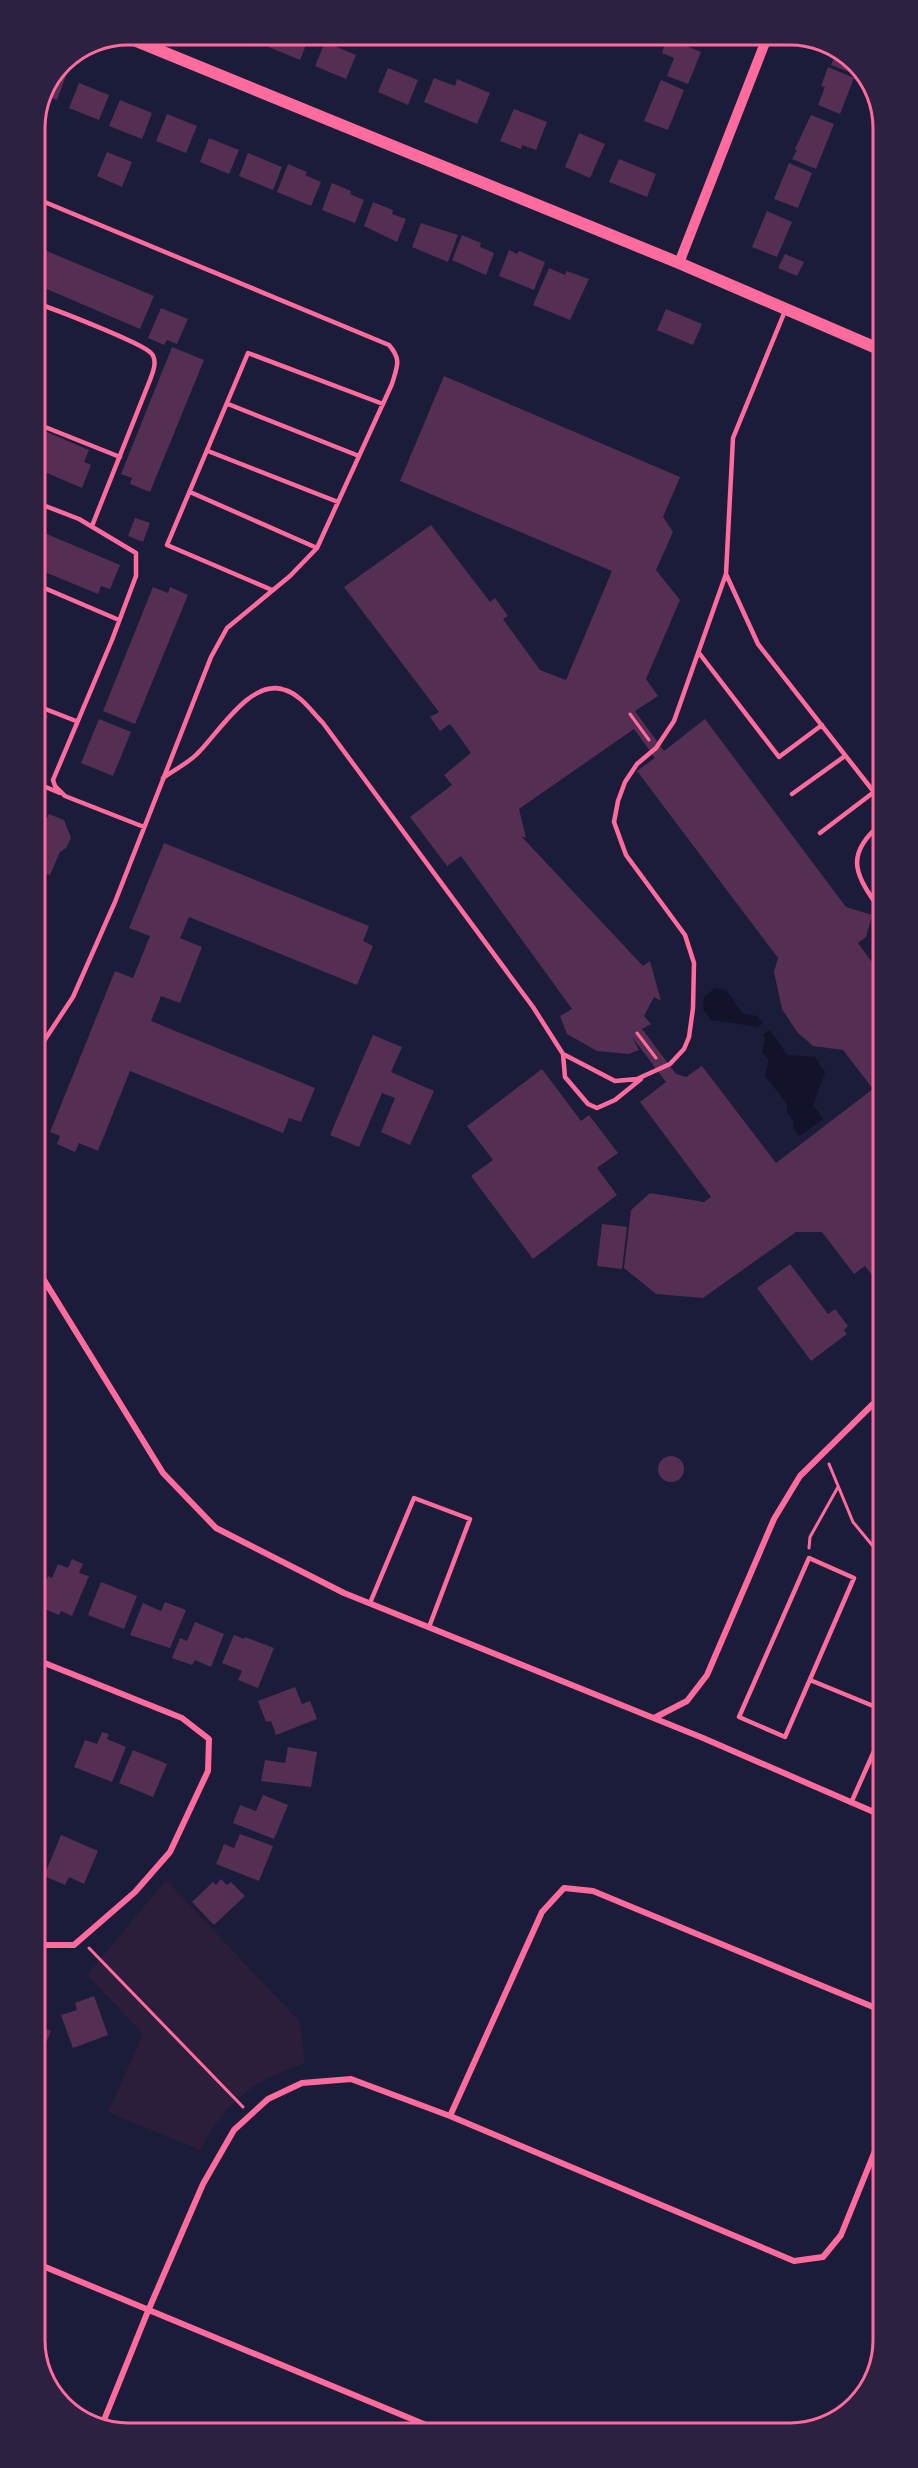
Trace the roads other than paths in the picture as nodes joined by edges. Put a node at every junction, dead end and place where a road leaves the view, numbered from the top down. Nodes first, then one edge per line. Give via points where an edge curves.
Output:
1 (146, 45) edge
2 (764, 45) edge
3 (45, 202) edge
4 (679, 263) junction
5 (45, 307) edge
6 (785, 311) junction
7 (873, 347) edge
8 (228, 404) junction
9 (383, 404) junction
10 (45, 427) edge
11 (208, 451) junction
12 (359, 456) junction
13 (120, 457) junction
14 (190, 492) junction
15 (338, 502) junction
16 (45, 506) edge
17 (92, 526) junction
18 (318, 548) junction
19 (726, 574) junction
20 (45, 588) edge
21 (272, 590) junction
22 (120, 620) junction
23 (699, 653) junction
24 (45, 709) edge
25 (76, 721) junction
26 (822, 725) junction
27 (845, 756) junction
28 (163, 778) junction
29 (45, 787) edge
30 (873, 791) edge
31 (873, 793) edge
32 (792, 794) dead end
33 (65, 795) junction
34 (144, 827) junction
35 (820, 833) dead end
36 (873, 833) edge
37 (873, 899) edge
38 (45, 1039) edge
39 (563, 1054) junction
40 (648, 1074) junction
41 (45, 1282) edge
42 (873, 1404) edge
43 (370, 1603) junction
44 (429, 1627) junction
45 (45, 1663) edge
46 (810, 1680) junction
47 (873, 1706) edge
48 (654, 1718) junction
49 (873, 1754) edge
50 (851, 1803) junction
51 (873, 1812) edge
52 (45, 1945) edge
53 (873, 2007) edge
54 (450, 2116) junction
55 (873, 2156) edge
56 (45, 2267) edge
57 (148, 2311) junction
58 (104, 2419) edge
59 (420, 2423) edge

1 - 4 main road
2 - 4 street
3 - 9 lane via 388,345 398,361
4 - 6 main road
5 - 13 lane via 151,353 155,365
6 - 7 main road
6 - 19 lane via 733,438
8 - 9 lane via 248,354
8 - 11 lane
8 - 12 lane
9 - 12 lane
10 - 13 lane
11 - 14 lane
11 - 15 lane
12 - 15 lane
13 - 17 lane
14 - 18 lane
14 - 21 lane via 167,545
15 - 18 lane
16 - 17 lane
17 - 22 lane via 136,552 136,576
18 - 21 lane
19 - 23 lane
19 - 26 lane via 758,644
20 - 22 lane
21 - 28 lane via 227,628 211,657
22 - 25 lane
23 - 26 lane via 779,757
23 - 40 lane via 674,721 625,782 614,822 626,855 685,935 694,963 689,1037 670,1064
24 - 25 lane
25 - 33 lane via 53,780
26 - 27 lane
27 - 30 lane
27 - 32 lane
28 - 34 lane
28 - 39 lane via 195,756 246,700 274,688 295,694 323,723 533,1007
29 - 33 lane
31 - 35 lane
33 - 34 lane
34 - 38 lane via 72,997
36 - 37 lane via 860,847 857,863 861,882
39 - 40 lane via 615,1081
39 - 40 lane via 565,1077 588,1104 597,1108 615,1100
41 - 43 street via 163,1473 216,1528
42 - 48 street via 800,1476 774,1520 707,1675 687,1701
43 - 44 street
43 - 44 lane via 414,1498 470,1519
44 - 48 street
45 - 52 street via 182,1718 209,1739 208,1771 170,1852 135,1892 75,1945
46 - 46 lane via 785,1737 739,1717 808,1558 854,1578
46 - 47 lane
48 - 50 street
49 - 50 lane
50 - 51 street
53 - 54 street via 593,1891 564,1888 542,1912
54 - 55 street via 794,2261 823,2258 841,2235
54 - 57 street via 351,2079 302,2083 268,2099 234,2130 204,2184
56 - 57 street
57 - 58 street
57 - 59 street

